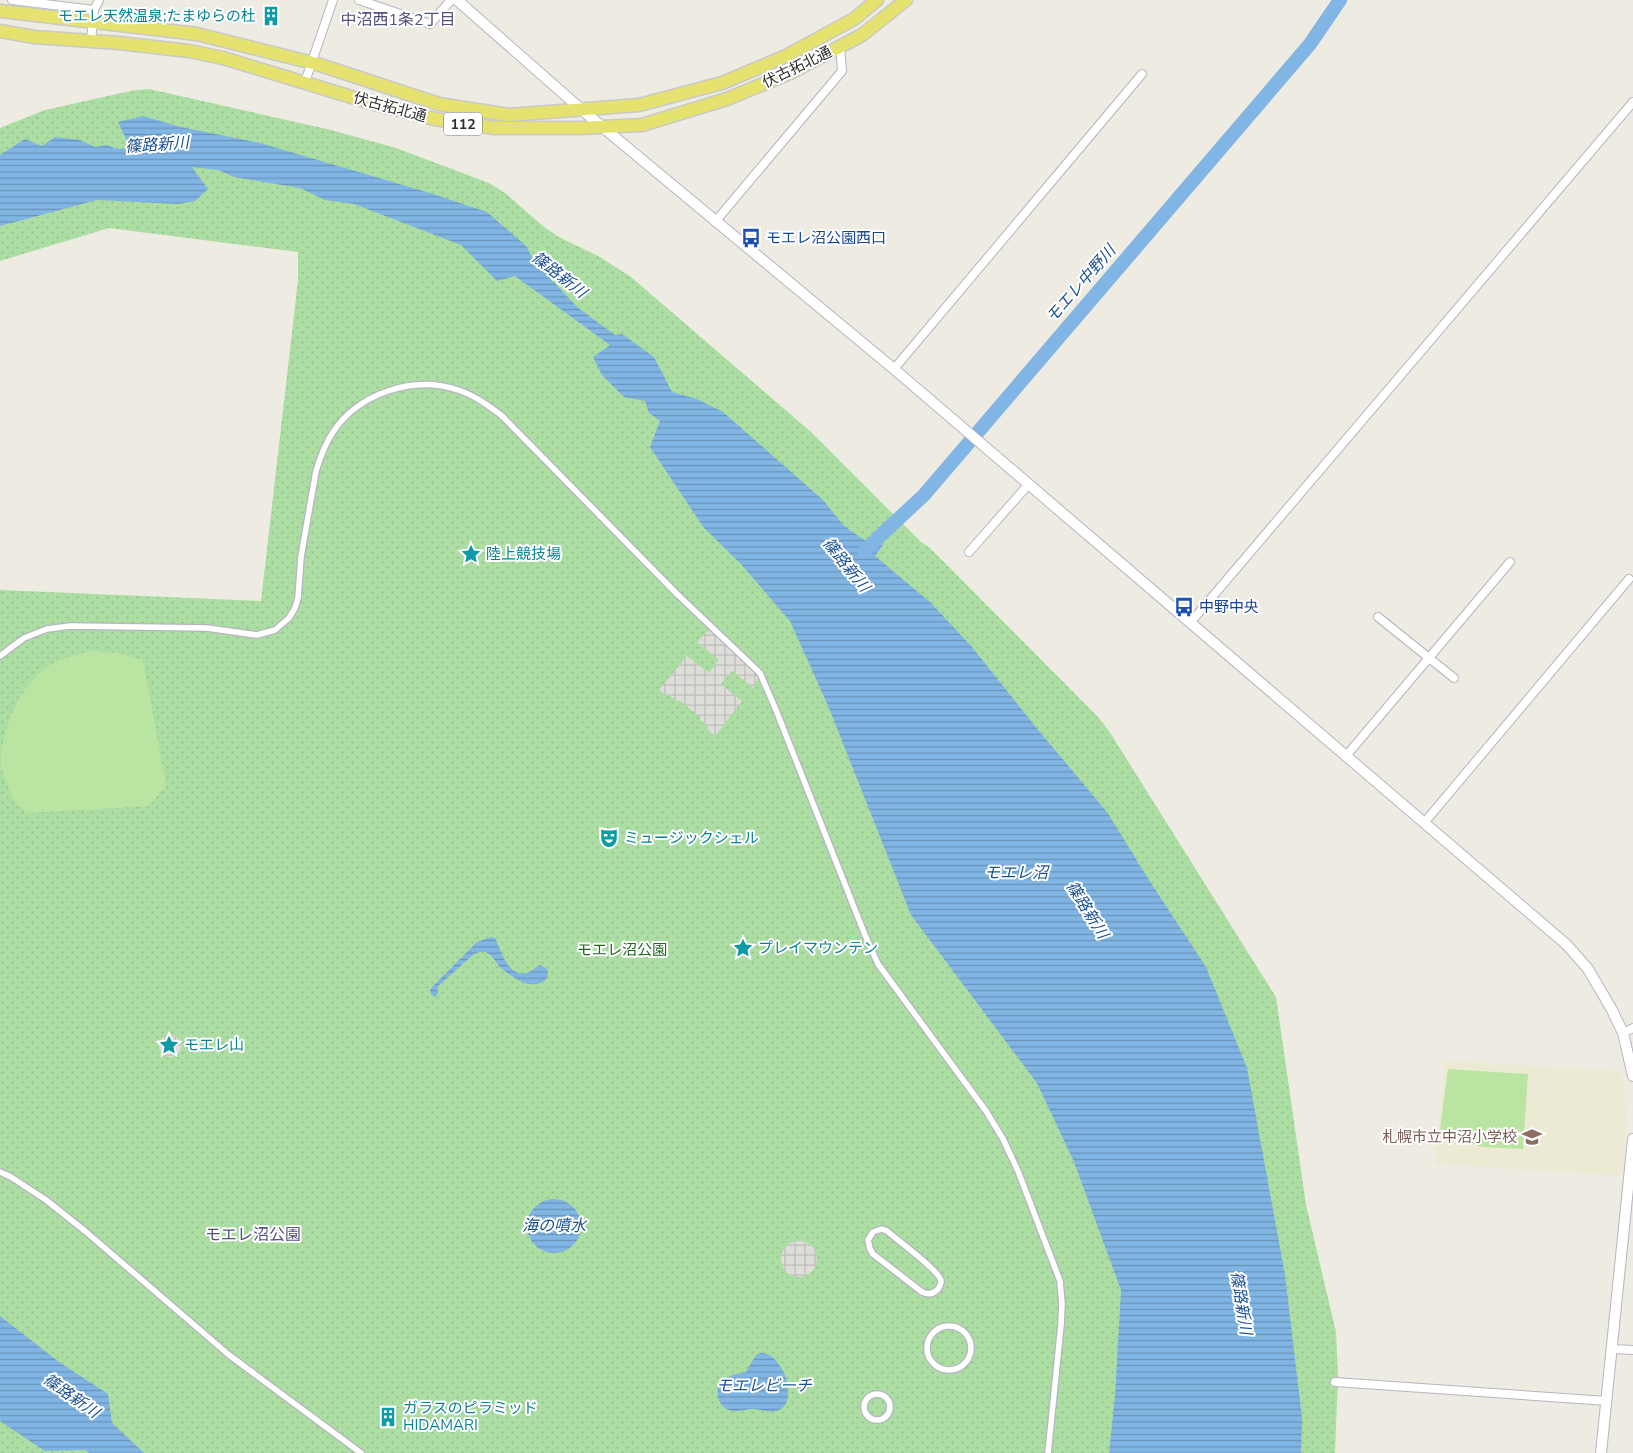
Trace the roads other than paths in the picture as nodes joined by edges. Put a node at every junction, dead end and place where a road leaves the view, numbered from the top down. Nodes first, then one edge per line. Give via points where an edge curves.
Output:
1 (12, 0) edge
2 (98, 0) edge
3 (333, 0) edge
4 (360, 0) edge
5 (451, 0) edge
6 (457, 0) edge
7 (877, 0) edge
8 (906, 0) edge
9 (40, 2) edge
10 (0, 11) edge
11 (93, 16) junction
12 (0, 31) edge
13 (91, 41) junction
14 (840, 46) junction
15 (312, 62) junction
16 (1142, 74) dead end
17 (305, 82) junction
18 (1633, 102) edge
19 (582, 110) junction
20 (602, 127) junction
21 (715, 222) junction
22 (894, 369) junction
23 (1028, 485) junction
24 (970, 552) dead end
25 (1510, 562) dead end
26 (1629, 579) dead end
27 (1378, 617) dead end
28 (1190, 623) junction
29 (0, 656) edge
30 (1429, 658) junction
31 (1454, 678) dead end
32 (1346, 756) junction
33 (1424, 823) junction
34 (1633, 1028) edge
35 (1623, 1033) junction
36 (1633, 1076) edge
37 (1633, 1139) edge
38 (0, 1172) edge
39 (873, 1254) joint
40 (1612, 1349) junction
41 (1633, 1350) edge
42 (934, 1364) joint
43 (1335, 1382) dead end
44 (1606, 1401) junction
45 (885, 1418) joint
46 (361, 1453) edge
47 (1048, 1453) edge
48 (1601, 1453) edge

1 - 9 street
2 - 11 street
3 - 15 street
4 - 5 street via 430,24
6 - 19 street
7 - 19 main road, 伏古拓北通 / 112 via 854,19 784,57 722,84 639,106
8 - 14 main road, 伏古拓北通 / 112 via 862,35
9 - 11 street
10 - 11 main road, 伏古拓北通 / 112
11 - 13 street
11 - 15 main road, 伏古拓北通 / 112 via 197,34
12 - 13 main road, 伏古拓北通 / 112
13 - 17 main road, 伏古拓北通 / 112 via 189,51
14 - 20 main road, 伏古拓北通 / 112 via 790,73 727,99 642,125
14 - 21 street via 842,71
15 - 17 street
15 - 19 main road, 伏古拓北通 / 112 via 439,104 509,115
16 - 22 street
17 - 20 main road, 伏古拓北通 / 112 via 435,119 494,128
18 - 28 street
19 - 20 street
20 - 21 street
21 - 22 street
22 - 23 street
23 - 24 street
23 - 28 street
25 - 30 street
26 - 33 street
27 - 30 street
28 - 32 street
29 - 47 street via 24,638 47,629 70,626 207,628 257,635 275,630 289,618 298,598 301,557 319,461 332,433 349,414 369,400 403,386 436,384 464,392 501,415 677,594 760,673 878,964 1004,1139 1060,1281 1061,1324
30 - 31 street
30 - 32 street
32 - 33 street
33 - 35 street via 1567,945 1592,976
34 - 35 street
35 - 36 street
37 - 40 street
38 - 46 street via 46,1200 229,1355
39 - 39 street via 926,1294 940,1286 936,1271 887,1231 877,1230 870,1236 868,1245
40 - 41 street
40 - 44 street
42 - 42 street via 950,1370 965,1362 970,1346 962,1331 946,1326 932,1334 927,1349
43 - 44 street
44 - 48 street
45 - 45 street via 890,1411 887,1399 872,1395 866,1401 866,1414 877,1420

